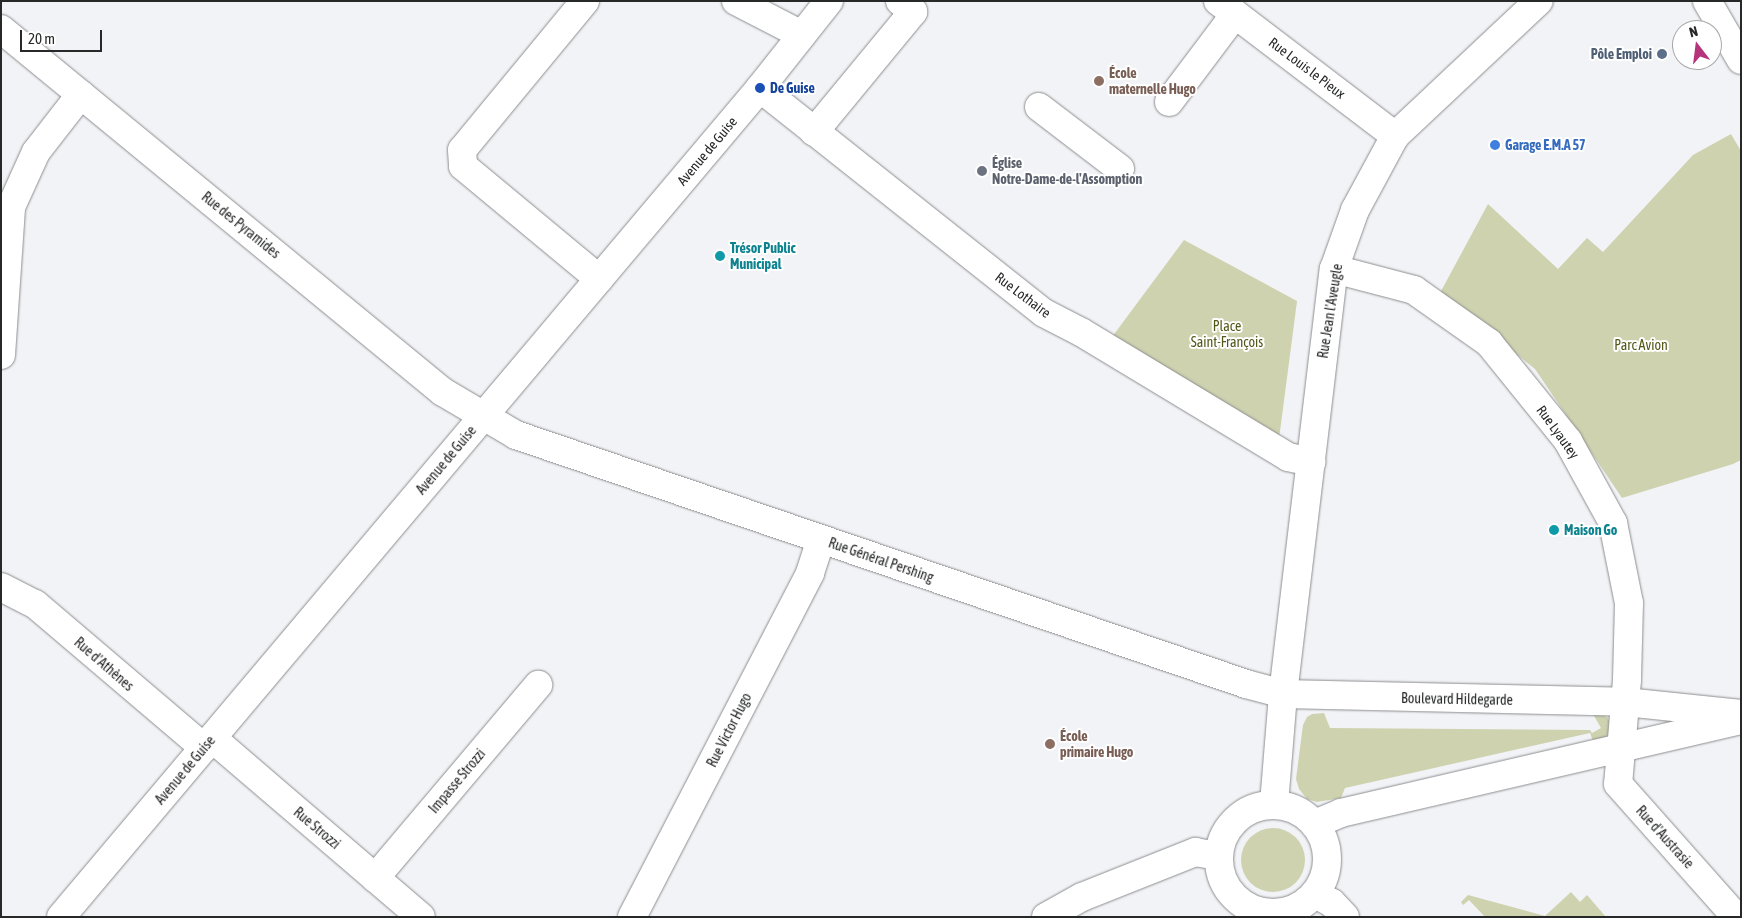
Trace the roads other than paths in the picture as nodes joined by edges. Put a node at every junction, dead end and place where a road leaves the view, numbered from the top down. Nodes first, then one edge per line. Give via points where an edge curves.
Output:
1 (585, 1) edge
2 (736, 1) edge
3 (828, 1) edge
4 (900, 1) edge
5 (1539, 1) edge
6 (1707, 1) edge
7 (1226, 8) edge
8 (1, 29) edge
9 (802, 35) junction
10 (1741, 60) edge
11 (760, 88) junction
12 (81, 94) junction
13 (1169, 102) dead end
14 (1039, 107) dead end
15 (814, 132) junction
16 (1395, 136) junction
17 (1120, 169) dead end
18 (1334, 269) junction
19 (599, 279) junction
20 (1, 355) edge
21 (483, 417) junction
22 (1311, 462) junction
23 (821, 540) junction
24 (1, 587) edge
25 (538, 685) dead end
26 (1283, 694) junction
27 (1625, 702) junction
28 (1741, 714) edge
29 (1741, 719) edge
30 (208, 743) junction
31 (1621, 748) junction
32 (1274, 804) junction
33 (1315, 824) junction
34 (1218, 856) junction
35 (375, 878) junction
36 (1315, 894) junction
37 (1260, 915) edge
38 (61, 917) edge
39 (421, 917) edge
40 (632, 917) edge
41 (1046, 917) edge
42 (1345, 917) edge
43 (1736, 917) edge

1 - 19 street via 462,150 463,166
2 - 9 street
3 - 9 street, Avenue de Guise
4 - 15 street via 913,12
5 - 16 street, Rue Jean l'Aveugle
6 - 10 street
7 - 13 street
7 - 16 street, Rue Louis le Pieux
8 - 12 street, Rue des Pyramides
9 - 11 street, Avenue de Guise
11 - 15 street, Rue Lothaire
11 - 19 street, Avenue de Guise
12 - 20 street via 36,152 11,207
12 - 21 street, Rue des Pyramides via 443,392
14 - 17 street
15 - 22 street, Rue Lothaire via 1044,314 1081,332 1288,457
16 - 18 street, Rue Jean l'Aveugle via 1355,210
18 - 22 street, Rue Jean l'Aveugle
18 - 27 street, Rue Lyautey via 1414,290 1489,343 1568,441 1613,523 1629,603
19 - 21 street, Avenue de Guise
21 - 23 street, Rue Général Pershing via 516,435
21 - 30 street, Avenue de Guise
22 - 26 street, Rue Jean l'Aveugle
23 - 26 street, Rue Général Pershing
23 - 40 street, Rue Victor Hugo via 810,573
24 - 30 street, Rue d'Athènes via 34,604
25 - 35 street, Impasse Strozzi
26 - 27 street, Boulevard Hildegarde
26 - 32 street
27 - 28 street, Boulevard Hildegarde
27 - 31 street, Rue Lyautey
29 - 31 street
30 - 35 street, Rue Strozzi
30 - 38 street, Avenue de Guise
31 - 33 street via 1341,813
31 - 43 street, Rue d'Austrasie via 1618,784
32 - 33 street via 1297,810
32 - 34 street via 1253,808 1235,819 1223,836
33 - 36 street via 1324,841 1328,859 1324,877
34 - 37 street via 1220,875 1229,892 1242,905
34 - 41 street via 1195,852 1082,897
35 - 39 street, Rue Strozzi
36 - 37 street via 1300,907 1280,914
36 - 42 street via 1332,903

